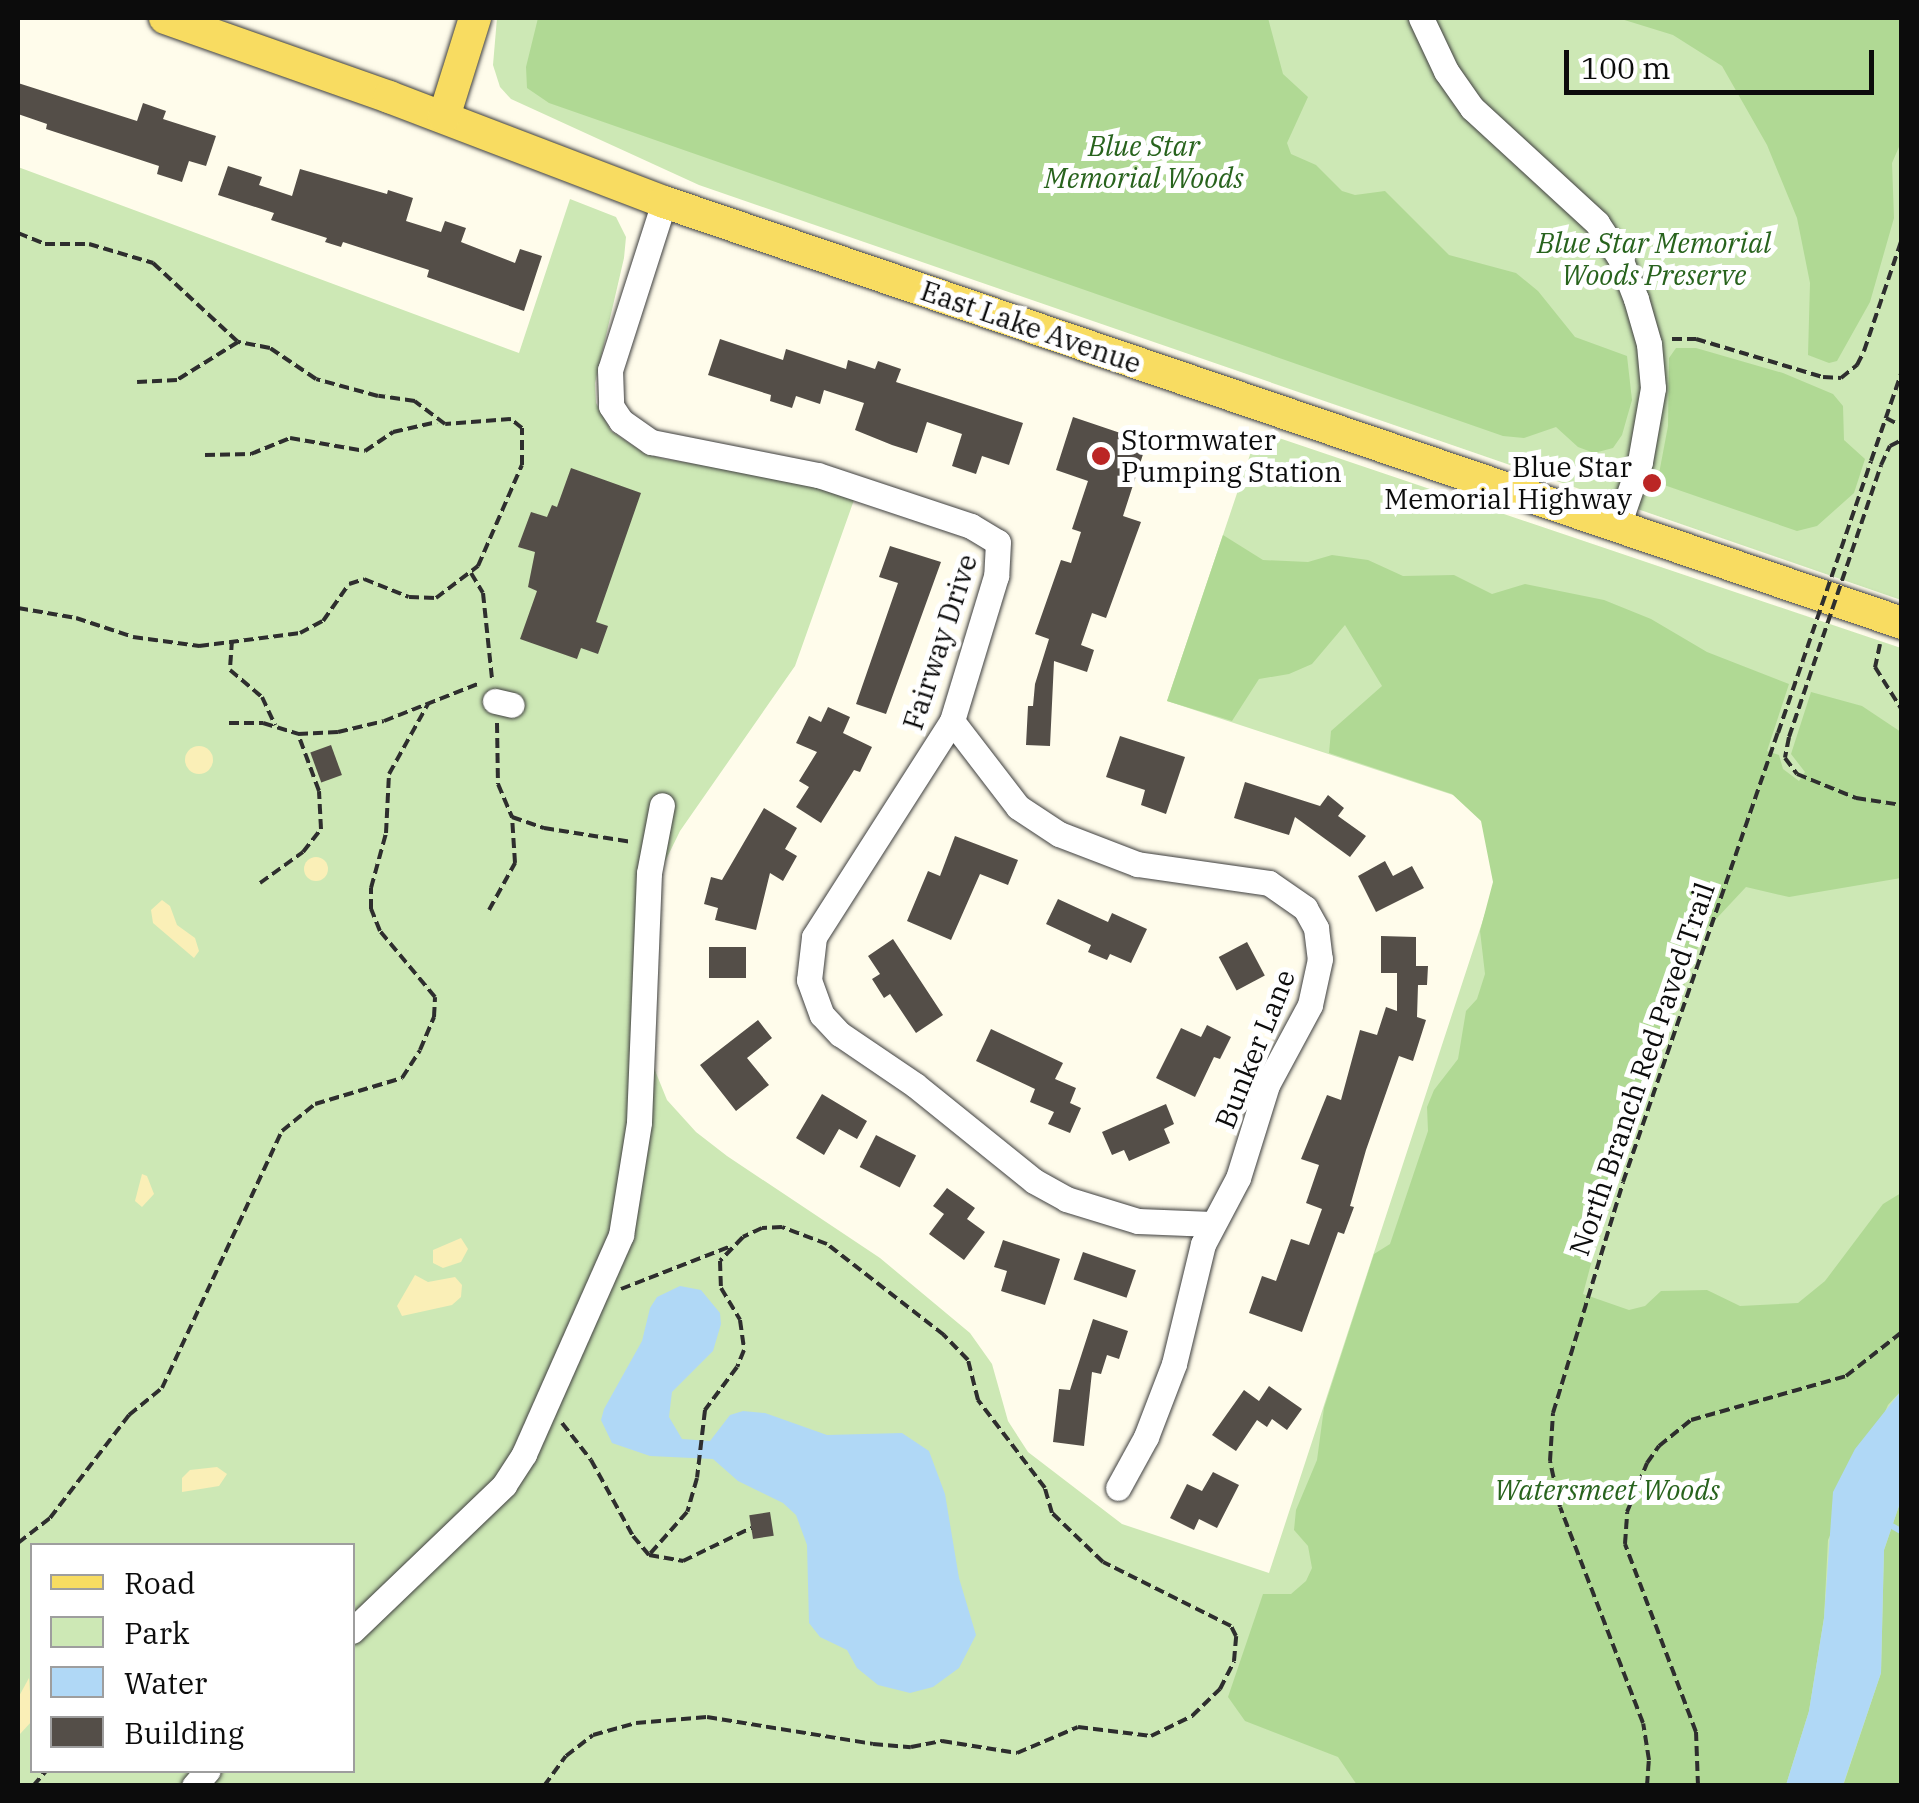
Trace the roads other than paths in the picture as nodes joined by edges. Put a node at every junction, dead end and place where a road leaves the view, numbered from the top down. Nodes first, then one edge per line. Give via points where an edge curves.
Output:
1 (164, 18) edge
2 (475, 18) edge
3 (1420, 18) edge
4 (444, 118) junction
5 (664, 202) junction
6 (1618, 526) junction
7 (1891, 633) edge
8 (952, 721) junction
9 (662, 805) dead end
10 (1212, 1224) junction
11 (1118, 1488) dead end
12 (355, 1628) edge

1 - 4 main road, East Lake Avenue
2 - 4 main road
3 - 6 street via 1472,108 1597,223 1620,258 1649,344 1653,388
4 - 5 main road, East Lake Avenue
5 - 6 main road, East Lake Avenue
5 - 8 street, Fairway Drive via 610,370 611,406 621,422 651,442 818,475 990,534 1001,557
6 - 7 main road, East Lake Avenue
8 - 10 street, Bunker Lane via 1018,807 1059,834 1137,864 1269,883 1305,908 1316,928 1320,959 1310,1006 1268,1086 1238,1178
8 - 10 street, Fairway Drive via 814,938 809,980 822,1015 1066,1199 1138,1222
9 - 12 street via 652,844 632,1183 621,1235 524,1454 489,1503
10 - 11 street, Bunker Lane via 1174,1364

